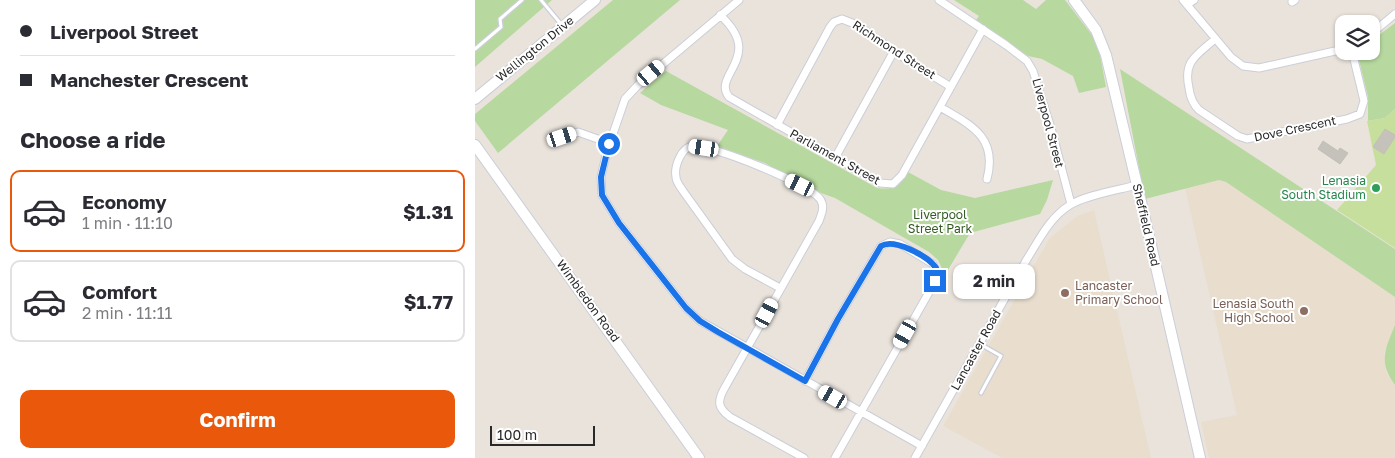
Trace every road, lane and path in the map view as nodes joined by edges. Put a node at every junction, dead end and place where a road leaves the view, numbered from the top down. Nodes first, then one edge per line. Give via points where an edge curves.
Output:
1 (522, 0) edge
2 (541, 0) edge
3 (595, 0) edge
4 (739, 0) edge
5 (939, 0) edge
6 (1074, 0) edge
7 (1194, 0) edge
8 (1185, 3) edge
9 (1395, 14) edge
10 (721, 15) junction
11 (1380, 26) edge
12 (563, 27) junction
13 (983, 29) junction
14 (1215, 39) junction
15 (475, 49) edge
16 (894, 51) junction
17 (1335, 51) edge
18 (1354, 60) edge
19 (489, 87) junction
20 (951, 87) junction
21 (475, 91) edge
22 (475, 99) edge
23 (940, 107) junction
24 (777, 125) junction
25 (562, 137) dead end
26 (609, 144) junction
27 (475, 145) edge
28 (835, 158) junction
29 (987, 180) dead end
30 (1137, 185) junction
31 (1071, 204) junction
32 (780, 288) junction
33 (979, 344) junction
34 (748, 348) junction
35 (805, 381) junction
36 (981, 393) dead end
37 (862, 413) junction
38 (922, 446) junction
39 (1197, 457) edge
40 (699, 458) edge
41 (804, 458) edge
42 (835, 458) edge
43 (915, 458) edge

1 - 15 lane via 500,18 501,27
2 - 12 lane
3 - 12 street, Wellington Drive
4 - 10 street
5 - 13 street, Liverpool Street
6 - 30 street, Sheffield Road via 1096,30 1106,55
7 - 8 street
8 - 14 street
9 - 11 street
10 - 24 street, Parliament Street via 733,28 740,46 738,58 725,84 726,94
10 - 26 street via 632,90 625,99
12 - 19 street, Wellington Drive
13 - 20 street, Parliament Street
13 - 31 street, Liverpool Street via 1027,61 1033,71
14 - 17 street via 1237,62 1251,68
14 - 18 street, Dove Crescent via 1189,64 1190,95 1199,110 1237,136 1247,139 1360,114 1364,101
16 - 20 street, Richmond Street
16 - 24 street, Richmond Street via 849,21 834,22
16 - 28 street
19 - 21 street
19 - 22 street, Wellington Drive
20 - 23 street, Parliament Street
23 - 28 street, Parliament Street via 902,175 893,184 880,184
23 - 29 street via 969,123 981,134 988,158
24 - 28 street, Parliament Street
25 - 26 street via 578,132
26 - 34 street via 600,187 619,223 693,315
27 - 40 street, Wimbledon Road
30 - 31 street, Lancaster Road
30 - 39 street, Sheffield Road
31 - 33 street, Lancaster Road via 1042,234
32 - 32 street via 732,259 676,180 679,158 685,149 694,146 704,148 755,166 800,185 821,201 821,216
32 - 34 street
33 - 36 lane via 1001,356
33 - 38 street, Lancaster Road
34 - 35 street
34 - 41 street via 720,397 721,409
35 - 37 street
35 - 37 street via 881,246 890,242 900,244 936,268 935,281
37 - 38 street
37 - 42 street
38 - 43 street, Lancaster Road

